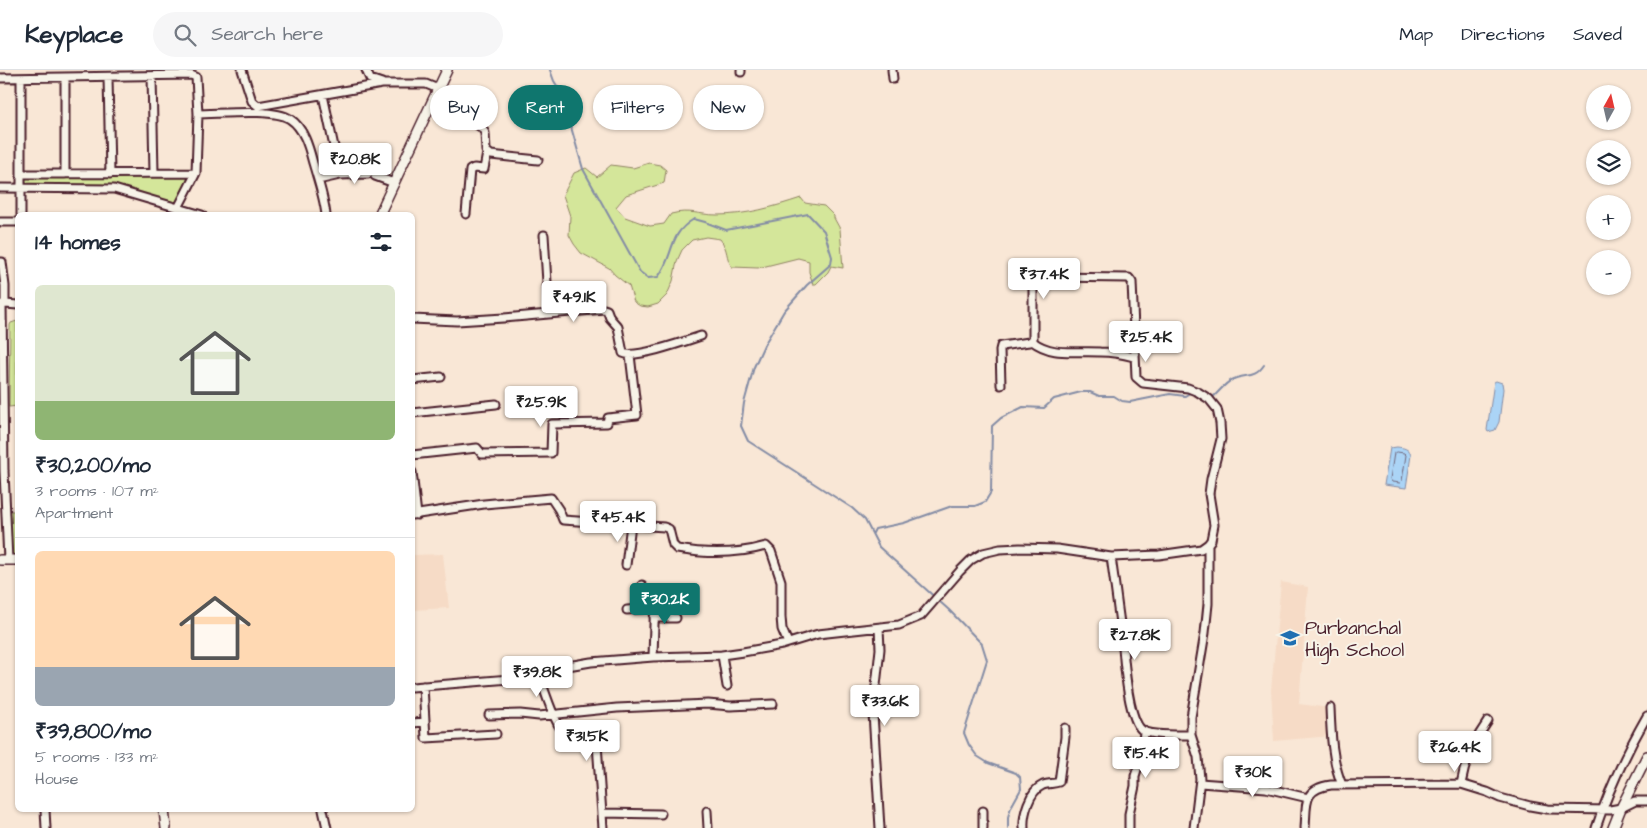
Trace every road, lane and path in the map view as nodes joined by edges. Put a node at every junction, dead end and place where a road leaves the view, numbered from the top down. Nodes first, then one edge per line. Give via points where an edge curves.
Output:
1 (242, 70) edge
2 (447, 70) edge
3 (892, 70) edge
4 (366, 72) edge
5 (22, 75) edge
6 (152, 76) junction
7 (65, 77) junction
8 (108, 77) junction
9 (0, 78) edge
10 (893, 79) dead end
11 (382, 84) junction
12 (440, 85) edge
13 (368, 86) junction
14 (430, 86) edge
15 (323, 95) junction
16 (430, 106) edge
17 (198, 114) junction
18 (483, 130) edge
19 (487, 153) junction
20 (538, 160) dead end
21 (154, 173) junction
22 (196, 173) junction
23 (22, 174) junction
24 (65, 174) junction
25 (110, 174) junction
26 (340, 175) junction
27 (318, 180) junction
28 (394, 183) junction
29 (0, 188) edge
30 (22, 189) junction
31 (178, 208) junction
32 (21, 212) edge
33 (192, 212) edge
34 (326, 212) edge
35 (380, 212) edge
36 (466, 214) dead end
37 (0, 222) edge
38 (15, 222) edge
39 (544, 235) dead end
40 (0, 262) edge
41 (2, 304) edge
42 (15, 304) edge
43 (549, 314) junction
44 (415, 319) edge
45 (701, 336) dead end
46 (1032, 341) junction
47 (2, 345) edge
48 (630, 355) junction
49 (1134, 357) junction
50 (440, 377) dead end
51 (415, 380) edge
52 (1001, 385) dead end
53 (2, 388) edge
54 (496, 404) dead end
55 (415, 413) edge
56 (2, 429) edge
57 (415, 454) edge
58 (2, 471) edge
59 (415, 515) edge
60 (632, 524) junction
61 (1208, 544) junction
62 (1111, 558) junction
63 (4, 560) edge
64 (626, 565) dead end
65 (642, 585) dead end
66 (655, 593) junction
67 (669, 593) junction
68 (678, 593) dead end
69 (654, 608) junction
70 (627, 610) dead end
71 (654, 618) junction
72 (879, 628) junction
73 (788, 643) junction
74 (722, 655) junction
75 (653, 657) junction
76 (538, 674) junction
77 (423, 686) junction
78 (727, 686) dead end
79 (415, 687) edge
80 (773, 704) dead end
81 (1330, 708) dead end
82 (488, 715) dead end
83 (554, 715) junction
84 (1647, 716) edge
85 (1488, 721) dead end
86 (425, 722) junction
87 (415, 723) edge
88 (1065, 728) dead end
89 (1144, 731) junction
90 (496, 734) dead end
91 (1191, 735) junction
92 (1647, 756) edge
93 (1200, 783) junction
94 (1461, 784) junction
95 (1342, 785) junction
96 (1308, 798) junction
97 (1647, 801) edge
98 (1621, 808) junction
99 (1602, 809) junction
100 (707, 811) dead end
101 (983, 811) dead end
102 (45, 812) edge
103 (164, 812) edge
104 (323, 812) edge
105 (602, 813) junction
106 (661, 814) dead end
107 (46, 828) edge
108 (166, 828) edge
109 (327, 828) edge
110 (603, 828) edge
111 (708, 828) edge
112 (880, 828) edge
113 (983, 828) edge
114 (1024, 828) edge
115 (1129, 828) edge
116 (1194, 828) edge
117 (1305, 828) edge
118 (1596, 828) edge
119 (1613, 828) edge

1 - 15 street via 256,105
2 - 12 street
3 - 10 street
4 - 11 street
4 - 13 street
5 - 7 street
5 - 9 street
5 - 23 street
6 - 8 street
6 - 17 street via 196,77
6 - 21 street
7 - 8 street
7 - 24 street
8 - 25 street
11 - 13 street
11 - 14 street
13 - 15 street
15 - 26 street
16 - 28 street
17 - 22 street
17 - 27 street via 262,113 290,119 306,142
18 - 19 street
19 - 20 street via 497,157
19 - 36 street via 484,169 470,170
21 - 22 street
21 - 25 street
22 - 31 street
23 - 24 street
23 - 30 street
24 - 25 street
26 - 27 street
26 - 28 street via 371,175
27 - 34 street
28 - 35 street
29 - 30 street
30 - 31 street via 114,189
30 - 32 street
31 - 33 street
37 - 38 street
39 - 43 street
40 - 41 street via 5,286
41 - 42 street
41 - 47 street
43 - 44 street via 456,321
43 - 48 street via 607,310 618,327 623,352
45 - 48 street
46 - 49 street via 1057,352 1100,352
46 - 49 street via 1033,288 1036,281 1049,277 1129,278 1132,282
46 - 52 street via 1001,346
47 - 53 street
48 - 57 street via 637,415 608,418 607,423 552,424 551,453 482,454 477,448
49 - 61 street via 1136,377 1143,383 1188,388 1215,406 1221,439 1209,494 1214,525
50 - 51 street
53 - 56 street
54 - 55 street
56 - 58 street
58 - 63 street
59 - 60 street via 551,498 563,520
60 - 64 street
60 - 73 street via 669,529 677,549 722,552 768,547 781,581 782,629
61 - 62 street via 1201,549 1181,553
61 - 91 street via 1208,604 1191,714
62 - 72 street via 1057,549 1012,548 988,552 968,563 924,614 910,621
62 - 89 street via 1130,704 1138,725
65 - 66 street via 645,594
66 - 67 street
66 - 69 street
67 - 68 street
67 - 71 street via 673,618
69 - 70 street
69 - 71 street
71 - 75 street
72 - 73 street via 818,634
72 - 112 street via 874,726
73 - 74 street
74 - 75 street
74 - 78 street
75 - 76 street via 590,662
76 - 77 street via 500,681
76 - 83 street
77 - 79 street
77 - 86 street
80 - 83 street via 606,709
81 - 95 street via 1331,736
82 - 83 street
83 - 105 street via 570,740 578,744 597,744
84 - 99 street
85 - 94 street via 1468,754
86 - 87 street
86 - 90 street via 426,738
88 - 114 street via 1059,782 1042,786 1034,793 1025,813
89 - 91 street
89 - 115 street
91 - 93 street via 1198,757
92 - 98 street
93 - 96 street via 1257,787
93 - 116 street
94 - 95 street
94 - 99 street via 1530,806
95 - 96 street via 1318,788
96 - 117 street
97 - 98 street via 1635,801
98 - 99 street
98 - 119 street
99 - 118 street
100 - 111 street
101 - 113 street
102 - 107 street
103 - 108 street
104 - 109 street
105 - 106 street
105 - 110 street

